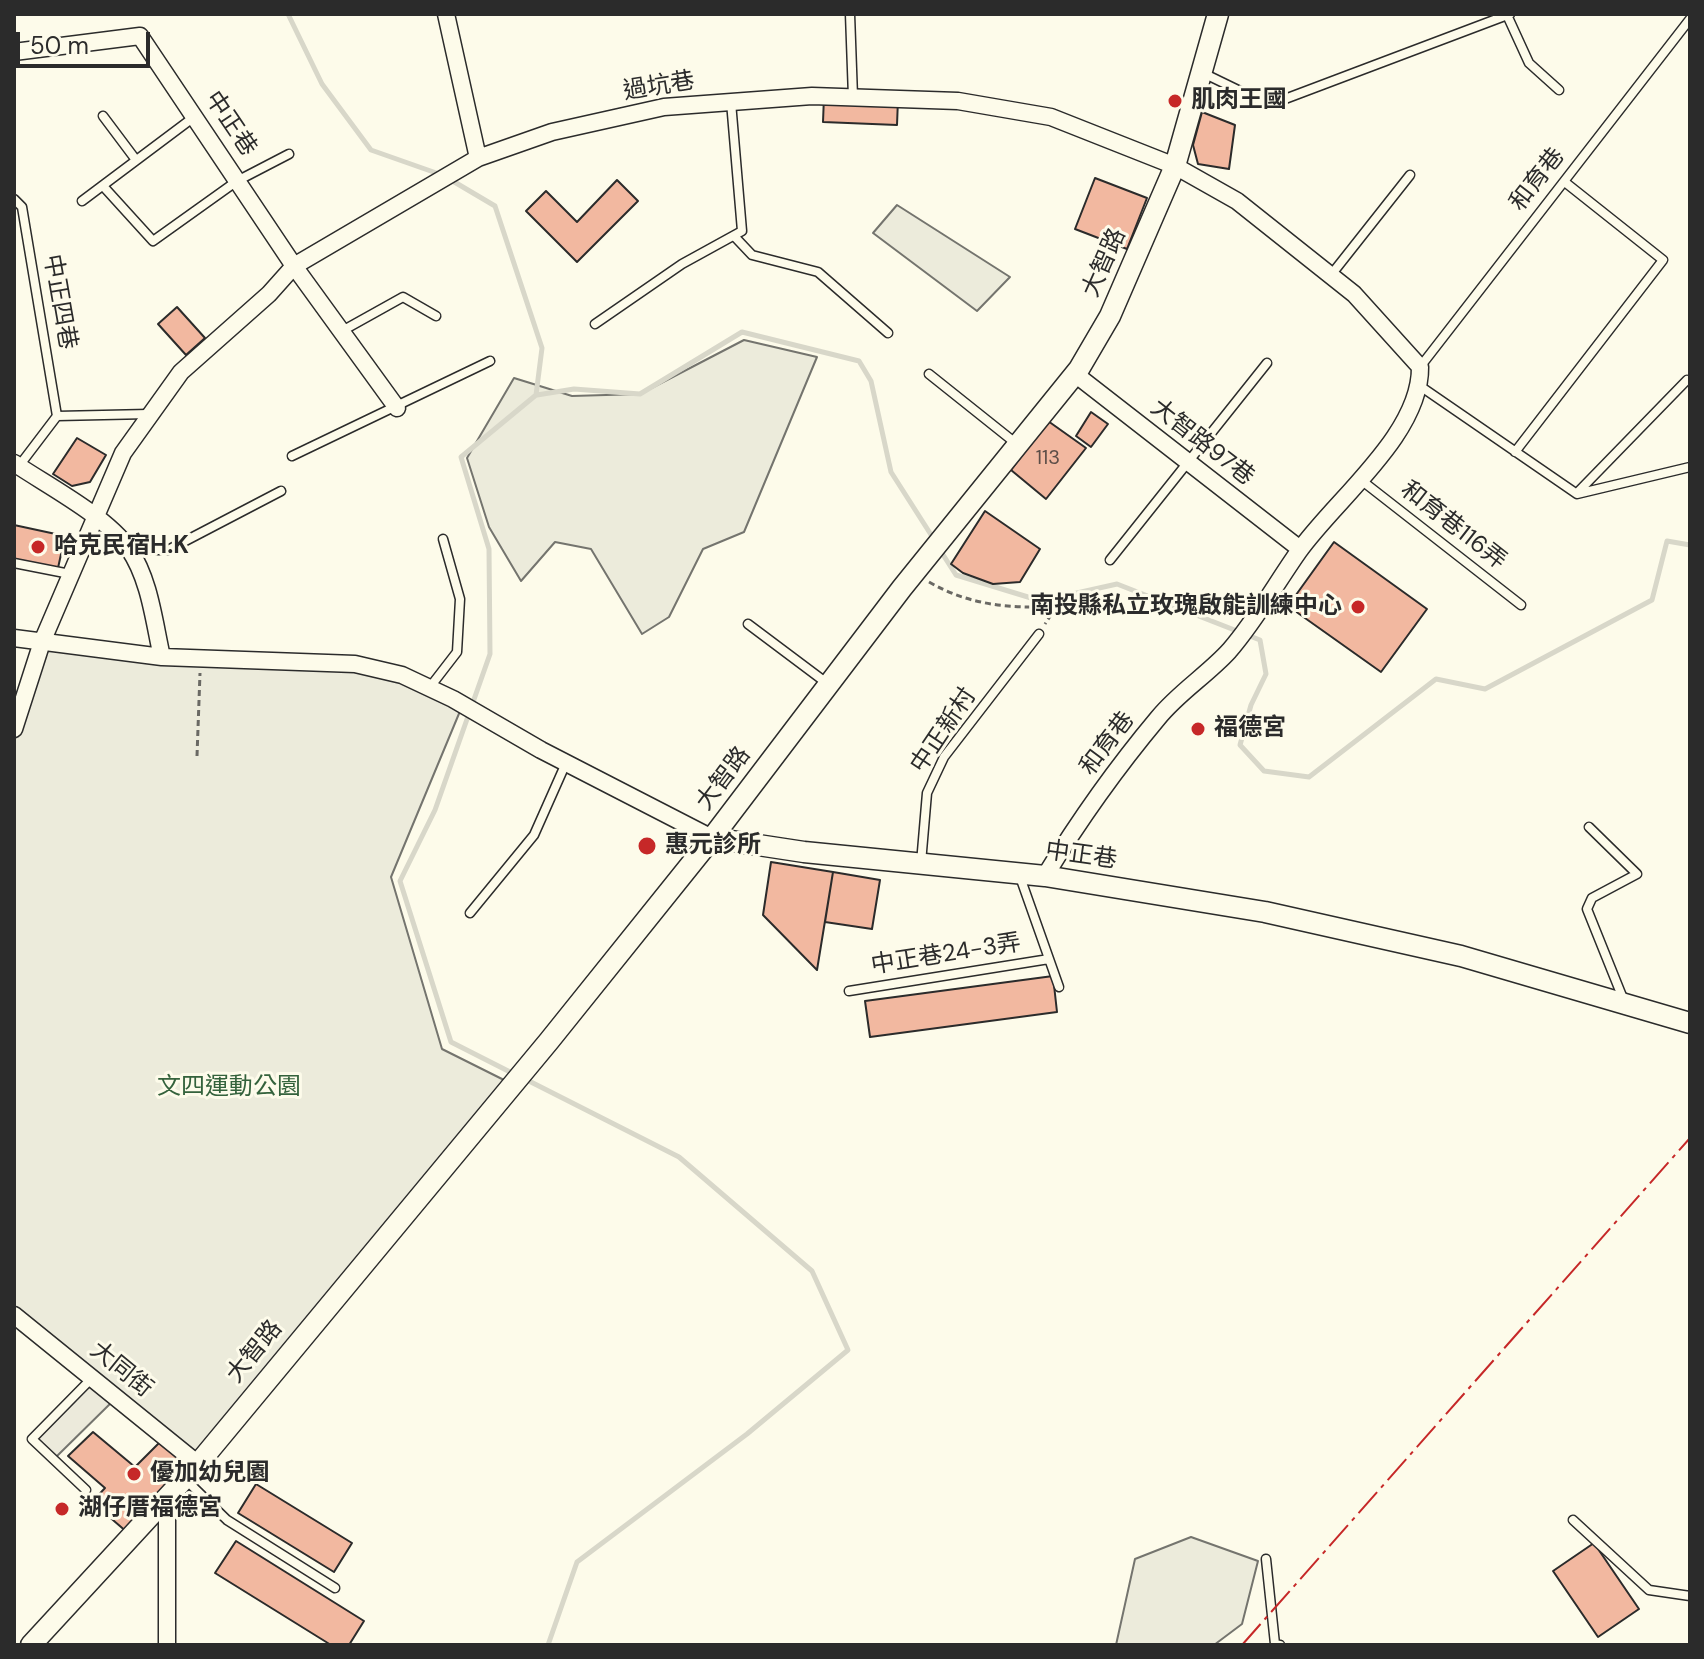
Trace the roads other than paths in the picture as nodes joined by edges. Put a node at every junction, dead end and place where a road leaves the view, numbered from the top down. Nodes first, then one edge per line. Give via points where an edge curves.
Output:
1 (446, 14) edge
2 (850, 14) edge
3 (1218, 14) edge
4 (1508, 15) edge
5 (1690, 19) edge
6 (14, 52) edge
7 (1201, 72) junction
8 (1559, 90) dead end
9 (853, 97) junction
10 (731, 101) junction
11 (103, 116) dead end
12 (194, 117) junction
13 (289, 154) dead end
14 (478, 158) junction
15 (136, 160) junction
16 (1175, 166) junction
17 (1410, 175) dead end
18 (237, 181) junction
19 (1566, 183) junction
20 (103, 186) junction
21 (14, 199) edge
22 (82, 201) dead end
23 (734, 236) junction
24 (294, 266) junction
25 (1331, 275) junction
26 (436, 316) dead end
27 (595, 324) dead end
28 (342, 331) junction
29 (888, 333) dead end
30 (490, 361) dead end
31 (1267, 363) dead end
32 (1420, 367) junction
33 (929, 374) dead end
34 (1075, 374) junction
35 (1687, 380) dead end
36 (1420, 386) junction
37 (397, 408) junction
38 (151, 414) junction
39 (57, 416) junction
40 (1018, 446) junction
41 (1515, 452) junction
42 (292, 456) dead end
43 (1188, 462) junction
44 (17, 465) edge
45 (1690, 467) edge
46 (1360, 479) junction
47 (281, 491) dead end
48 (1577, 494) junction
49 (94, 518) junction
50 (443, 539) dead end
51 (1300, 549) junction
52 (129, 550) junction
53 (1110, 560) dead end
54 (14, 563) edge
55 (70, 574) junction
56 (1521, 605) dead end
57 (748, 624) dead end
58 (1039, 634) road end
59 (14, 638) edge
60 (42, 642) junction
61 (162, 657) junction
62 (829, 684) junction
63 (430, 688) junction
64 (14, 729) edge
65 (566, 762) junction
66 (1589, 827) dead end
67 (712, 838) junction
68 (921, 864) junction
69 (1019, 874) junction
70 (1045, 876) junction
71 (470, 913) dead end
72 (1049, 959) junction
73 (1059, 987) dead end
74 (849, 991) dead end
75 (1626, 1005) junction
76 (1690, 1023) edge
77 (14, 1315) edge
78 (92, 1378) junction
79 (191, 1472) junction
80 (86, 1490) dead end
81 (167, 1500) junction
82 (1573, 1520) dead end
83 (1266, 1559) dead end
84 (335, 1588) dead end
85 (1690, 1596) edge
86 (31, 1645) edge
87 (167, 1645) edge
88 (1280, 1645) edge

1 - 14 street
2 - 9 lane
3 - 7 street, 大智路
4 - 7 lane via 1269,105
4 - 8 lane via 1529,63
5 - 19 lane, 和育巷
6 - 12 street, 中正巷 via 140,36
7 - 16 street, 大智路
9 - 10 street, 過坑巷
9 - 16 street, 過坑巷 via 958,101 1051,117
10 - 14 street, 過坑巷 via 664,107 552,132
10 - 23 lane via 742,231
11 - 15 lane
12 - 15 lane
12 - 18 street, 中正巷
13 - 18 lane
14 - 24 street, 過坑巷
15 - 20 lane
16 - 25 street via 1237,201
16 - 34 street, 大智路 via 1110,316
17 - 25 lane
18 - 20 lane via 153,241
18 - 24 street, 中正巷
19 - 32 lane, 和育巷
19 - 41 lane via 1663,260
20 - 22 lane
21 - 39 lane, 中正四巷 via 22,207
23 - 27 lane via 682,264
23 - 29 lane via 752,255 818,272
24 - 28 street, 中正巷
24 - 38 street via 181,372
25 - 32 street
26 - 28 lane via 403,297
28 - 37 street, 中正巷
30 - 37 lane
31 - 43 lane
32 - 36 street
33 - 40 lane
34 - 40 street, 大智路
34 - 43 street, 大智路97巷
35 - 48 lane
36 - 41 lane
36 - 46 street via 1404,421
37 - 42 lane
38 - 39 lane
38 - 49 street via 123,453
39 - 44 lane
40 - 62 street, 大智路
41 - 48 lane
43 - 51 street, 大智路97巷
43 - 53 lane
44 - 49 street
45 - 48 lane
46 - 51 street
46 - 56 lane, 和育巷116弄
47 - 52 lane via 168,550
49 - 52 street
49 - 55 street
50 - 63 lane via 460,599 457,652
51 - 70 street, 和育巷 via 1227,653 1159,716
52 - 61 street via 147,591
54 - 55 lane
55 - 60 street
57 - 62 lane
58 - 68 lane, 中正新村 via 944,757 927,793
59 - 60 street
60 - 61 street
60 - 64 street
61 - 63 street via 355,664
62 - 67 street, 大智路
63 - 65 street, 中正巷
65 - 67 street, 中正巷
65 - 71 lane via 534,835
66 - 75 lane via 1637,874 1592,898 1587,909
67 - 68 street, 中正巷
67 - 79 street, 大智路
68 - 69 street, 中正巷
69 - 70 street, 中正巷
69 - 72 lane, 中正巷24-3弄
70 - 75 street, 中正巷 via 1265,912 1461,956
72 - 73 lane, 中正巷24-3弄
72 - 74 lane, 中正巷24-3弄
75 - 76 street, 中正巷
77 - 78 street, 大同街
78 - 79 street, 大同街
78 - 80 lane via 32,1439
79 - 81 street, 大智路
79 - 84 lane via 227,1520
81 - 86 street, 大智路
81 - 87 street
82 - 85 lane via 1649,1590
83 - 88 lane via 1275,1644

